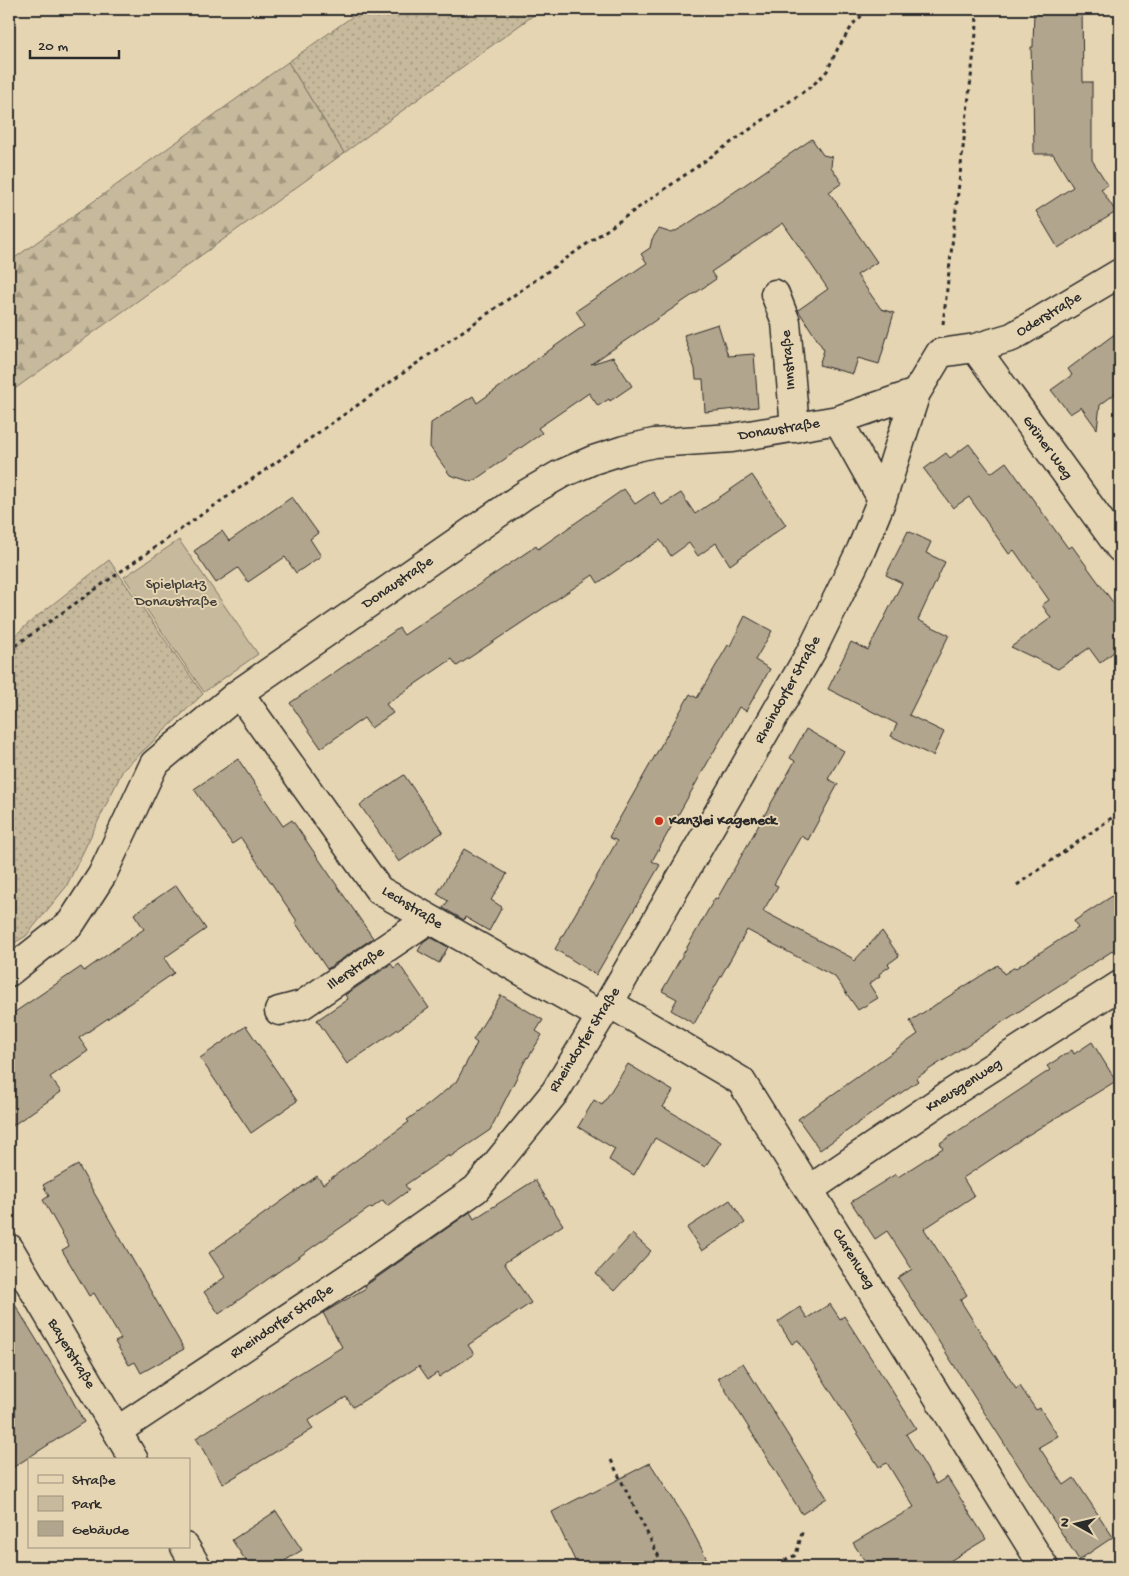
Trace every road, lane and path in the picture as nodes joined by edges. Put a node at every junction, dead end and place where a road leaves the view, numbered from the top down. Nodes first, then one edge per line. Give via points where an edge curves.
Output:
1 (870, 9) edge
2 (976, 9) edge
3 (1120, 273) edge
4 (775, 294) dead end
5 (974, 348) junction
6 (940, 353) junction
7 (916, 393) junction
8 (838, 420) junction
9 (795, 428) junction
10 (882, 499) junction
11 (1120, 548) edge
12 (9, 650) edge
13 (238, 693) junction
14 (1120, 812) edge
15 (1016, 885) dead end
16 (429, 919) junction
17 (9, 972) edge
18 (1120, 985) edge
19 (605, 1010) junction
20 (279, 1011) dead end
21 (810, 1189) junction
22 (9, 1248) edge
23 (117, 1432) junction
24 (133, 1458) edge
25 (611, 1460) dead end
26 (802, 1529) dead end
27 (186, 1548) edge
28 (197, 1567) edge
29 (664, 1567) edge
30 (770, 1567) edge
31 (1044, 1567) edge

1 - 12 path via 854,23 828,71 813,85
2 - 6 path via 977,25
3 - 5 street, Oderstraße via 1012,337
4 - 9 street, Innstraße via 786,322
5 - 6 street
5 - 11 street, Grüner Weg
6 - 7 street, Rheindorfer Straße
7 - 8 street, Donaustraße
7 - 10 street, Rheindorfer Straße
8 - 9 street, Donaustraße
8 - 10 street
9 - 13 street, Donaustraße via 732,438 654,444 593,460 559,475 526,494
10 - 19 street, Rheindorfer Straße via 812,650
13 - 16 street, Lechstraße via 379,890
13 - 17 street, Donaustraße via 154,764 102,875 71,923
14 - 15 path
16 - 19 street, Lechstraße
16 - 20 street, Illerstraße via 302,1005
18 - 21 street, Kneusgenweg
19 - 21 street, Clarenweg via 741,1081
19 - 23 street, Rheindorfer Straße via 555,1092 476,1189
21 - 31 street, Clarenweg
22 - 23 street, Bayerstraße
23 - 24 street, Bayerstraße
25 - 29 path
26 - 30 path via 796,1555
27 - 28 street

